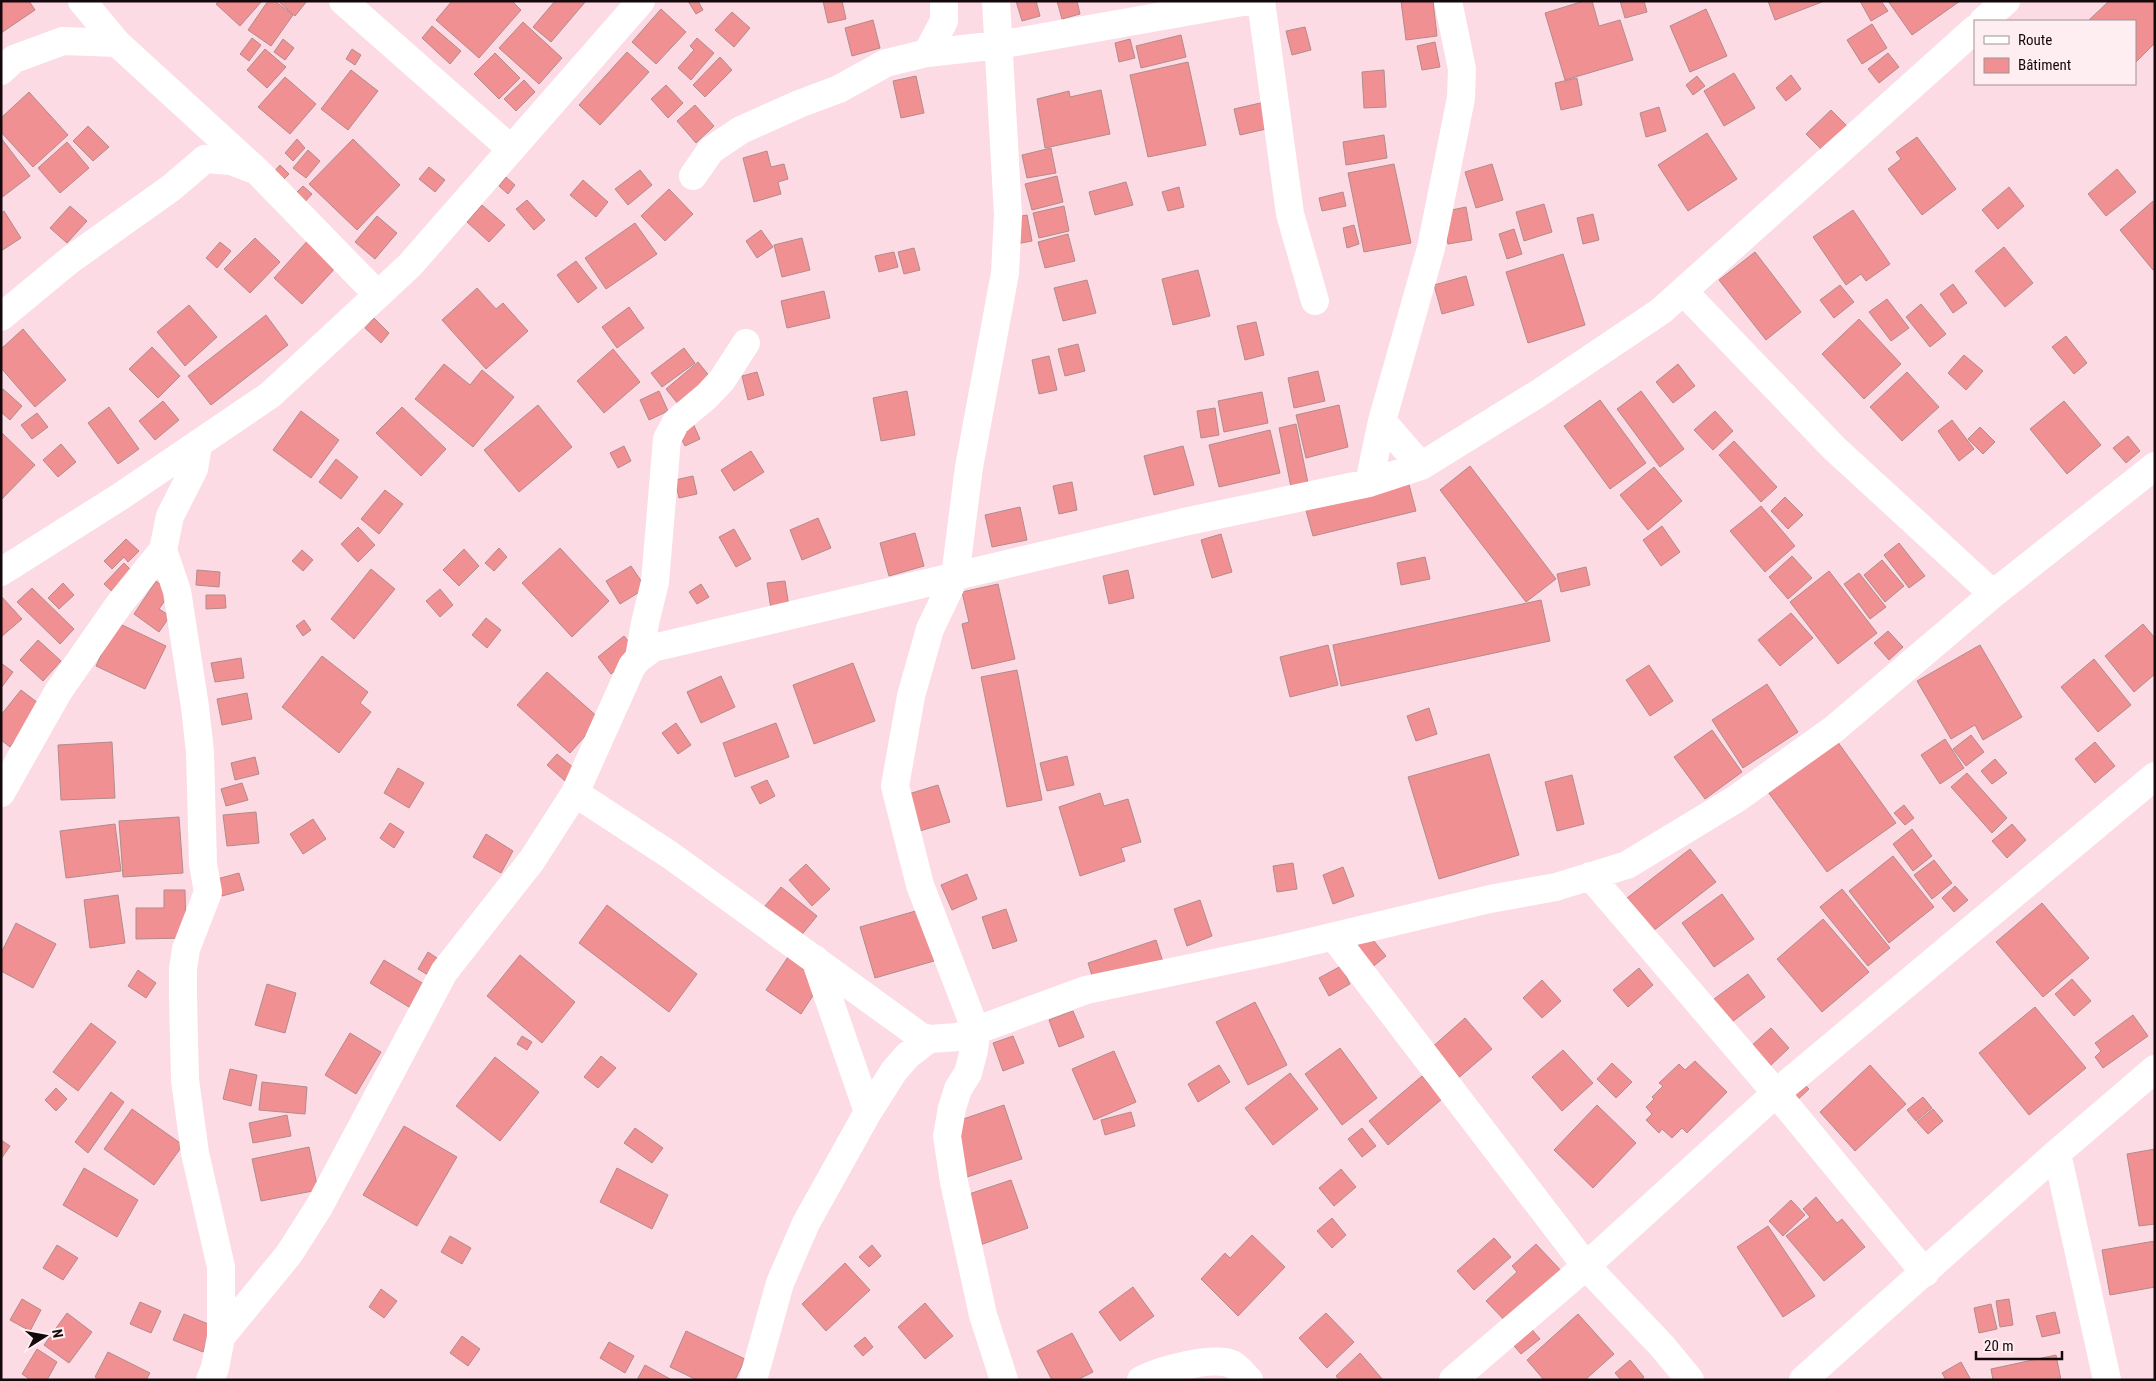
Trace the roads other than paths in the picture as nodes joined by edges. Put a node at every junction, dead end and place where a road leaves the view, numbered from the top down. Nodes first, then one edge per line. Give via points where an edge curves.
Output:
1 (82, 1) edge
2 (343, 1) edge
3 (641, 1) edge
4 (944, 1) edge
5 (996, 1) edge
6 (1248, 1) edge
7 (1262, 1) edge
8 (1448, 1) edge
9 (2006, 1) edge
10 (1984, 20) edge
11 (1974, 30) edge
12 (117, 43) junction
13 (999, 45) junction
14 (927, 53) junction
15 (1, 71) edge
16 (511, 149) junction
17 (258, 172) junction
18 (693, 176) dead end
19 (1684, 292) junction
20 (378, 295) junction
21 (1315, 301) dead end
22 (1, 317) edge
23 (746, 343) dead end
24 (1382, 421) junction
25 (198, 445) junction
26 (1421, 466) junction
27 (2155, 466) edge
28 (1369, 483) junction
29 (163, 550) junction
30 (1, 572) edge
31 (955, 577) junction
32 (1994, 594) junction
33 (640, 658) junction
34 (2155, 776) edge
35 (1, 793) edge
36 (575, 793) junction
37 (1590, 876) junction
38 (1334, 937) junction
39 (815, 959) junction
40 (976, 1031) junction
41 (929, 1039) junction
42 (2155, 1069) edge
43 (1776, 1093) junction
44 (868, 1112) junction
45 (2057, 1153) junction
46 (1586, 1266) junction
47 (1925, 1272) junction
48 (221, 1337) junction
49 (210, 1380) edge
50 (754, 1380) edge
51 (1004, 1380) edge
52 (1141, 1380) edge
53 (1249, 1380) edge
54 (1453, 1380) edge
55 (1690, 1380) edge
56 (1803, 1380) edge
57 (2107, 1380) edge

1 - 12 street
2 - 16 street
3 - 16 street
4 - 14 street via 944,21
5 - 13 street
6 - 13 street
7 - 21 street via 1290,214
8 - 24 street via 1462,69 1461,98 1431,248
9 - 10 street
11 - 19 street
12 - 15 street via 63,41 14,59
12 - 17 street
13 - 14 street
13 - 31 street via 1008,215 1005,273 971,458
14 - 18 street via 886,63 839,89 741,130 711,150
16 - 20 street via 410,264
17 - 20 street
17 - 22 street via 231,161 205,159 171,188 70,260
19 - 26 street via 1608,348
19 - 32 street via 1834,448
20 - 25 street via 270,395
23 - 33 street via 722,380 676,422 667,440 654,582
24 - 26 street
24 - 28 street
25 - 29 street via 194,469 170,516
25 - 30 street
26 - 28 street
27 - 32 street
28 - 31 street via 1184,522
29 - 35 street via 120,602 58,692
29 - 48 street via 177,591 200,752 203,855 208,892 186,949 183,969 185,1080 195,1153 221,1267
31 - 33 street via 653,648
31 - 40 street via 930,630 912,696 895,786 920,885
32 - 37 street via 1834,729 1736,799 1627,864
33 - 36 street via 632,666
34 - 43 street
36 - 39 street via 670,855
36 - 48 street via 532,860 444,972 319,1207 289,1254
37 - 38 street
37 - 43 street
38 - 40 street via 1086,990
38 - 46 street
39 - 41 street via 920,1036
39 - 44 street
40 - 41 street
40 - 51 street via 968,1073 958,1089 947,1136 983,1315
41 - 44 street via 894,1071
42 - 45 street
43 - 46 street
43 - 47 street
44 - 50 street via 798,1240 780,1283
45 - 47 street
45 - 57 street
46 - 54 street
46 - 55 street
47 - 56 street
48 - 49 street
52 - 53 street via 1200,1362 1218,1361 1233,1365

